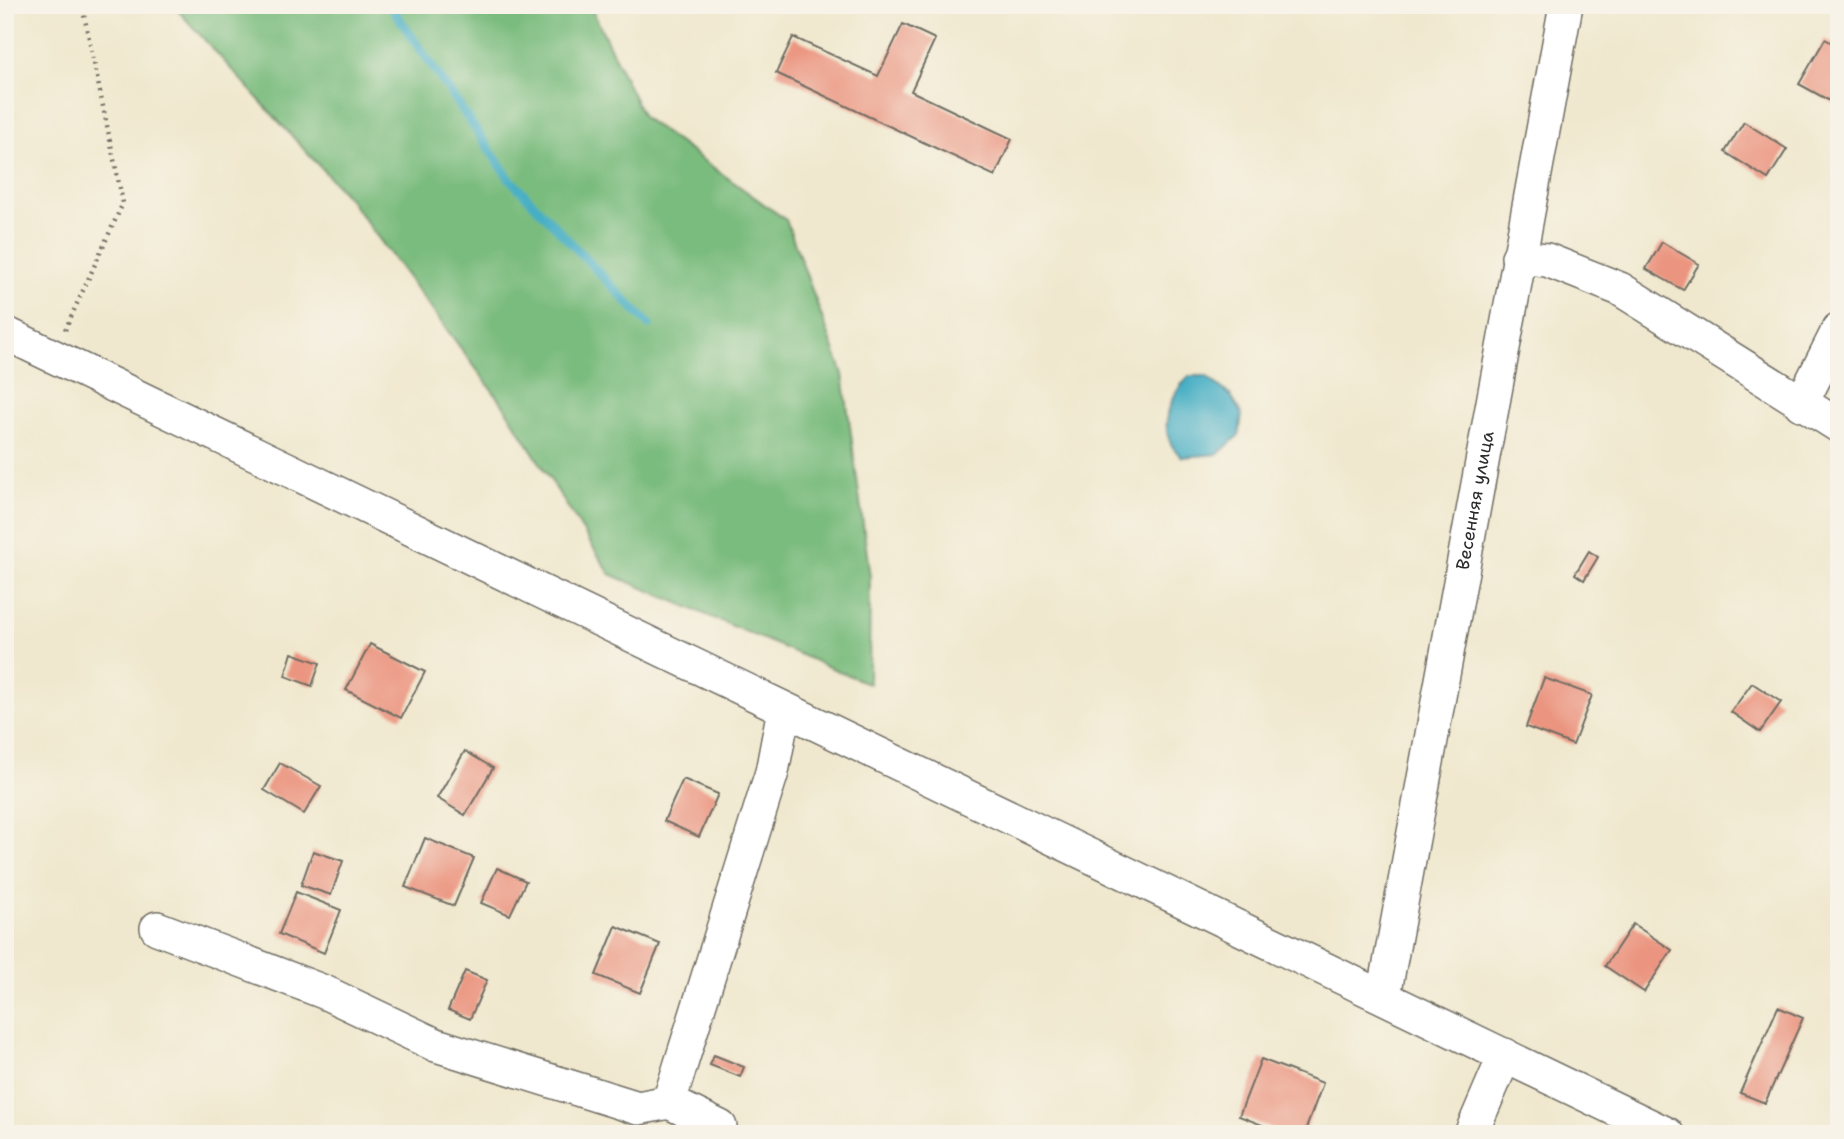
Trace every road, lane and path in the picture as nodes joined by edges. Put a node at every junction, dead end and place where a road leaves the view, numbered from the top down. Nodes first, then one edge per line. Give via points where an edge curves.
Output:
1 (82, 5) edge
2 (1566, 5) edge
3 (1518, 257) junction
4 (1839, 328) edge
5 (5, 333) edge
6 (53, 356) junction
7 (1801, 404) junction
8 (1839, 426) edge
9 (784, 709) junction
10 (157, 928) dead end
11 (1384, 996) junction
12 (1505, 1055) junction
13 (669, 1102) junction
14 (720, 1127) dead end
15 (1471, 1134) edge
16 (1667, 1134) edge

1 - 6 path via 123,203
2 - 3 street, Весенняя улица
3 - 7 street via 1547,260 1620,289
3 - 11 street, Весенняя улица
4 - 7 street
5 - 6 street
6 - 9 street
7 - 8 street
9 - 11 street
9 - 13 street via 772,772
10 - 13 street via 324,992 436,1045 638,1108
11 - 12 street
12 - 15 street
12 - 16 street
13 - 14 street

